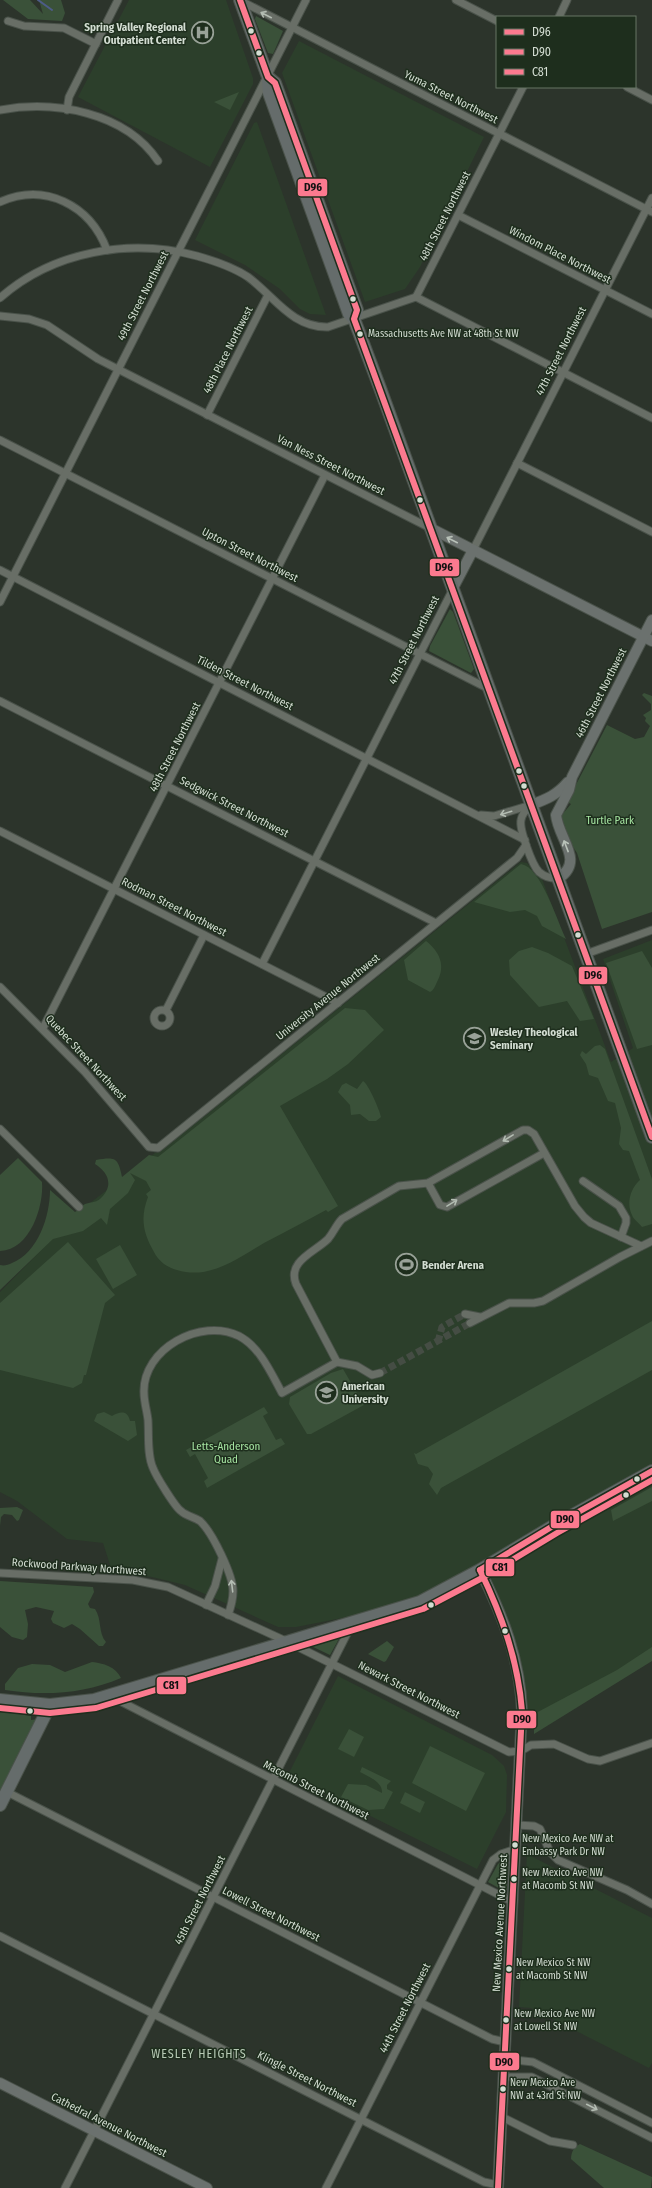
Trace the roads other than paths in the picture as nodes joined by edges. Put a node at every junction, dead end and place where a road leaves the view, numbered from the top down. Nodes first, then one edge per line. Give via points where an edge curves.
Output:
1 (118, 0) edge
2 (240, 0) edge
3 (306, 0) edge
4 (456, 0) edge
5 (567, 0) edge
6 (559, 16) edge
7 (496, 20) edge
8 (8, 21) dead end
9 (292, 28) junction
10 (96, 44) junction
11 (268, 77) junction
12 (522, 88) edge
13 (629, 88) edge
14 (652, 100) edge
15 (0, 110) edge
16 (67, 110) junction
17 (499, 134) junction
18 (158, 161) dead end
19 (652, 198) edge
20 (0, 202) edge
21 (649, 210) edge
22 (458, 215) junction
23 (106, 250) junction
24 (178, 252) junction
25 (605, 290) junction
26 (268, 294) junction
27 (416, 297) junction
28 (0, 298) edge
29 (652, 314) edge
30 (0, 316) edge
31 (354, 319) junction
32 (118, 370) junction
33 (563, 373) junction
34 (207, 415) junction
35 (652, 418) edge
36 (0, 440) edge
37 (517, 463) junction
38 (66, 473) junction
39 (325, 475) junction
40 (432, 529) junction
41 (652, 532) edge
42 (473, 550) junction
43 (0, 570) edge
44 (13, 577) junction
45 (273, 579) junction
46 (453, 588) junction
47 (0, 602) edge
48 (652, 620) edge
49 (648, 639) edge
50 (420, 654) junction
51 (220, 682) junction
52 (490, 689) junction
53 (0, 701) edge
54 (367, 758) junction
55 (572, 777) junction
56 (167, 786) junction
57 (531, 805) junction
58 (480, 815) junction
59 (0, 831) edge
60 (526, 842) junction
61 (517, 858) junction
62 (532, 860) junction
63 (314, 861) junction
64 (559, 878) junction
65 (114, 890) junction
66 (436, 923) junction
67 (652, 930) edge
68 (204, 935) junction
69 (586, 954) junction
70 (262, 964) junction
71 (0, 986) edge
72 (338, 1002) junction
73 (166, 1010) dead end
74 (43, 1028) junction
75 (0, 1129) edge
76 (652, 1137) edge
77 (152, 1148) joint
78 (544, 1153) junction
79 (583, 1181) dead end
80 (428, 1183) junction
81 (79, 1207) dead end
82 (621, 1237) junction
83 (652, 1241) edge
84 (641, 1246) junction
85 (465, 1314) tunnel mouth
86 (480, 1317) junction
87 (470, 1323) tunnel mouth
88 (337, 1362) junction
89 (380, 1373) tunnel mouth
90 (652, 1471) edge
91 (222, 1559) junction
92 (480, 1570) junction
93 (0, 1573) edge
94 (206, 1605) junction
95 (228, 1615) junction
96 (353, 1622) junction
97 (288, 1642) junction
98 (332, 1664) junction
99 (110, 1696) junction
100 (0, 1700) edge
101 (50, 1705) junction
102 (652, 1743) edge
103 (521, 1751) junction
104 (273, 1780) junction
105 (6, 1792) junction
106 (0, 1805) edge
107 (517, 1825) junction
108 (516, 1849) junction
109 (480, 1886) junction
110 (214, 1897) junction
111 (513, 1902) junction
112 (652, 1904) edge
113 (0, 1936) edge
114 (420, 2002) junction
115 (154, 2014) junction
116 (505, 2042) junction
117 (505, 2059) junction
118 (547, 2069) junction
119 (504, 2077) junction
120 (541, 2082) junction
121 (0, 2083) edge
122 (616, 2104) junction
123 (502, 2116) junction
124 (609, 2116) junction
125 (361, 2119) junction
126 (652, 2123) edge
127 (94, 2131) junction
128 (652, 2138) edge
129 (573, 2145) dead end
130 (196, 2186) edge
131 (498, 2187) edge
132 (65, 2188) edge
133 (207, 2188) edge
134 (326, 2188) edge

1 - 10 street
9 -> 2 street, Yuma Street Northwest
2 - 11 main road
3 - 9 street, 49th Street Northwest
4 - 7 street
5 - 6 street
8 - 10 street via 24,26 64,28
9 - 11 street, 49th Street Northwest
9 - 17 street, Yuma Street Northwest
10 - 16 street via 69,97
11 - 24 street, 49th Street Northwest
11 - 31 main road via 275,83 357,310
12 - 17 street, 48th Street Northwest
13 - 14 street
15 - 16 street via 38,107
16 - 18 street via 104,119 126,130 142,140
17 - 21 street, Yuma Street Northwest
17 - 22 street, 48th Street Northwest
19 - 21 street, 47th Street Northwest
20 - 23 street via 35,194 63,200 92,222
21 - 25 street, 47th Street Northwest
22 - 25 street, Windom Place Northwest
22 - 27 street, 48th Street Northwest
23 - 24 street via 149,248
23 - 28 street via 50,266
24 - 26 street via 211,260 236,271
24 - 32 street, 49th Street Northwest
25 - 29 street, Windom Place Northwest
25 - 33 street, 47th Street Northwest
26 - 31 street via 295,318 311,326 328,328
26 - 34 street, 48th Place Northwest
27 - 31 street
27 - 33 street
30 - 32 street, Van Ness Street Northwest via 29,319 47,325
31 - 40 main road
32 - 34 street, Van Ness Street Northwest
32 - 38 street, 49th Street Northwest
33 - 35 street
33 - 37 street, 47th Street Northwest
34 - 39 street, Van Ness Street Northwest
36 - 38 street, Upton Street Northwest
37 - 41 street
37 - 42 street, 47th Street Northwest
38 - 44 street, 49th Street Northwest
38 - 45 street, Upton Street Northwest
39 - 40 street, Van Ness Street Northwest
39 - 45 street, 48th Street Northwest
42 -> 40 street, Van Ness Street Northwest
40 - 46 main road
42 - 46 street, 47th Street Northwest
42 - 49 street, Van Ness Street Northwest
43 - 44 street, Tilden Street Northwest
44 - 47 street, 49th Street Northwest
44 - 51 street, Tilden Street Northwest
45 - 50 street, Upton Street Northwest
45 - 51 street, 48th Street Northwest
46 - 50 street, 47th Street Northwest
46 - 52 main road
48 - 49 street, 46th Street Northwest
49 - 55 street, 46th Street Northwest
50 - 52 street, Upton Street Northwest
50 - 54 street, 47th Street Northwest
51 - 54 street, Tilden Street Northwest
51 - 56 street, 48th Street Northwest
52 - 57 main road
53 - 56 street, Sedgwick Street Northwest
54 - 58 street, Tilden Street Northwest
54 - 63 street, 47th Street Northwest
55 - 57 street via 560,792
64 -> 55 street via 568,872 571,861 556,815
56 - 63 street, Sedgwick Street Northwest
56 - 65 street, 48th Street Northwest
57 -> 58 street, Tilden Street Northwest via 494,816
57 - 60 street via 521,819
57 - 64 main road
58 - 60 street, Tilden Street Northwest
59 - 65 street, Rodman Street Northwest
60 - 61 street, University Avenue Northwest
60 - 62 street
61 - 62 street
61 - 66 street, University Avenue Northwest
62 - 64 street via 538,871 545,876
63 - 66 street, Sedgwick Street Northwest
63 - 70 street, 47th Street Northwest
64 - 69 main road
65 - 68 street, Rodman Street Northwest
65 - 74 street, 48th Street Northwest
66 - 72 street, University Avenue Northwest
67 - 69 street
68 - 70 street, Rodman Street Northwest
68 - 73 street
69 - 76 main road
70 - 72 street, Rodman Street Northwest
71 - 74 street, Quebec Street Northwest
72 - 77 street, University Avenue Northwest via 162,1146
74 - 77 street, Quebec Street Northwest
75 - 81 street
78 -> 80 street via 534,1134 523,1130
80 -> 78 street via 440,1205 447,1207
78 - 82 street via 584,1217
79 - 82 street via 622,1210 626,1223
80 - 88 street via 399,1186 342,1218 335,1232 297,1264 294,1271 296,1284
82 - 84 street
83 - 84 street
84 - 86 street via 543,1301 509,1303
85 - 86 street
86 - 87 street
88 - 89 street via 357,1366 372,1375
88 - 91 street via 282,1393 260,1355 250,1344 227,1332 205,1330 168,1347 154,1362 147,1377 144,1393 152,1467 180,1511 200,1521
90 - 92 main road
91 - 94 street via 217,1580
95 -> 91 street via 233,1591 229,1572
92 - 96 main road via 424,1600
92 - 103 street, New Mexico Avenue Northwest via 501,1613 517,1664 522,1704
93 - 94 street, Rockwood Parkway Northwest via 144,1581 168,1587
94 - 95 street, Rockwood Parkway Northwest
95 - 97 street, Rockwood Parkway Northwest
96 - 97 main road
96 - 98 street, 45th Street Northwest
97 - 98 street, Newark Street Northwest
97 - 99 main road
98 - 103 street, Newark Street Northwest via 509,1752
98 - 104 street, 45th Street Northwest
99 - 101 main road via 80,1703
99 - 104 street, Macomb Street Northwest
100 - 101 main road
101 - 105 main road
102 - 103 street via 600,1761 588,1760 556,1744 531,1745
103 - 107 street, New Mexico Avenue Northwest
104 - 109 street, Macomb Street Northwest
104 - 110 street, 45th Street Northwest
105 - 106 main road
105 - 110 street, Lowell Street Northwest
107 - 108 street, New Mexico Avenue Northwest
107 - 112 street via 540,1829 550,1852 558,1860 627,1890
108 - 109 street, 44th Street Northwest via 493,1860
108 - 111 street, New Mexico Avenue Northwest
109 - 111 street, Macomb Street Northwest
109 - 114 street, 44th Street Northwest
110 - 114 street, Lowell Street Northwest
110 - 115 street, 45th Street Northwest
111 - 116 street, New Mexico Avenue Northwest
113 - 115 street, Klingle Street Northwest
114 - 116 street, Lowell Street Northwest via 492,2039
114 - 125 street, 44th Street Northwest
115 - 125 street, Klingle Street Northwest
115 - 127 street, 45th Street Northwest
116 - 117 street, New Mexico Avenue Northwest
117 - 118 street via 527,2061
117 - 119 street, New Mexico Avenue Northwest
118 - 120 street
118 - 122 street
119 - 120 street via 532,2077
119 - 123 street, New Mexico Avenue Northwest
120 -> 124 street
121 - 127 street, Cathedral Avenue Northwest
122 - 124 street
122 - 126 street
123 - 129 street via 550,2141
123 - 131 street, New Mexico Avenue Northwest
124 - 128 street
125 - 131 street, Klingle Street Northwest
125 - 134 street, 44th Street Northwest
127 - 130 street, Cathedral Avenue Northwest
127 - 132 street, 45th Street Northwest
130 - 133 street, Cathedral Avenue Northwest

